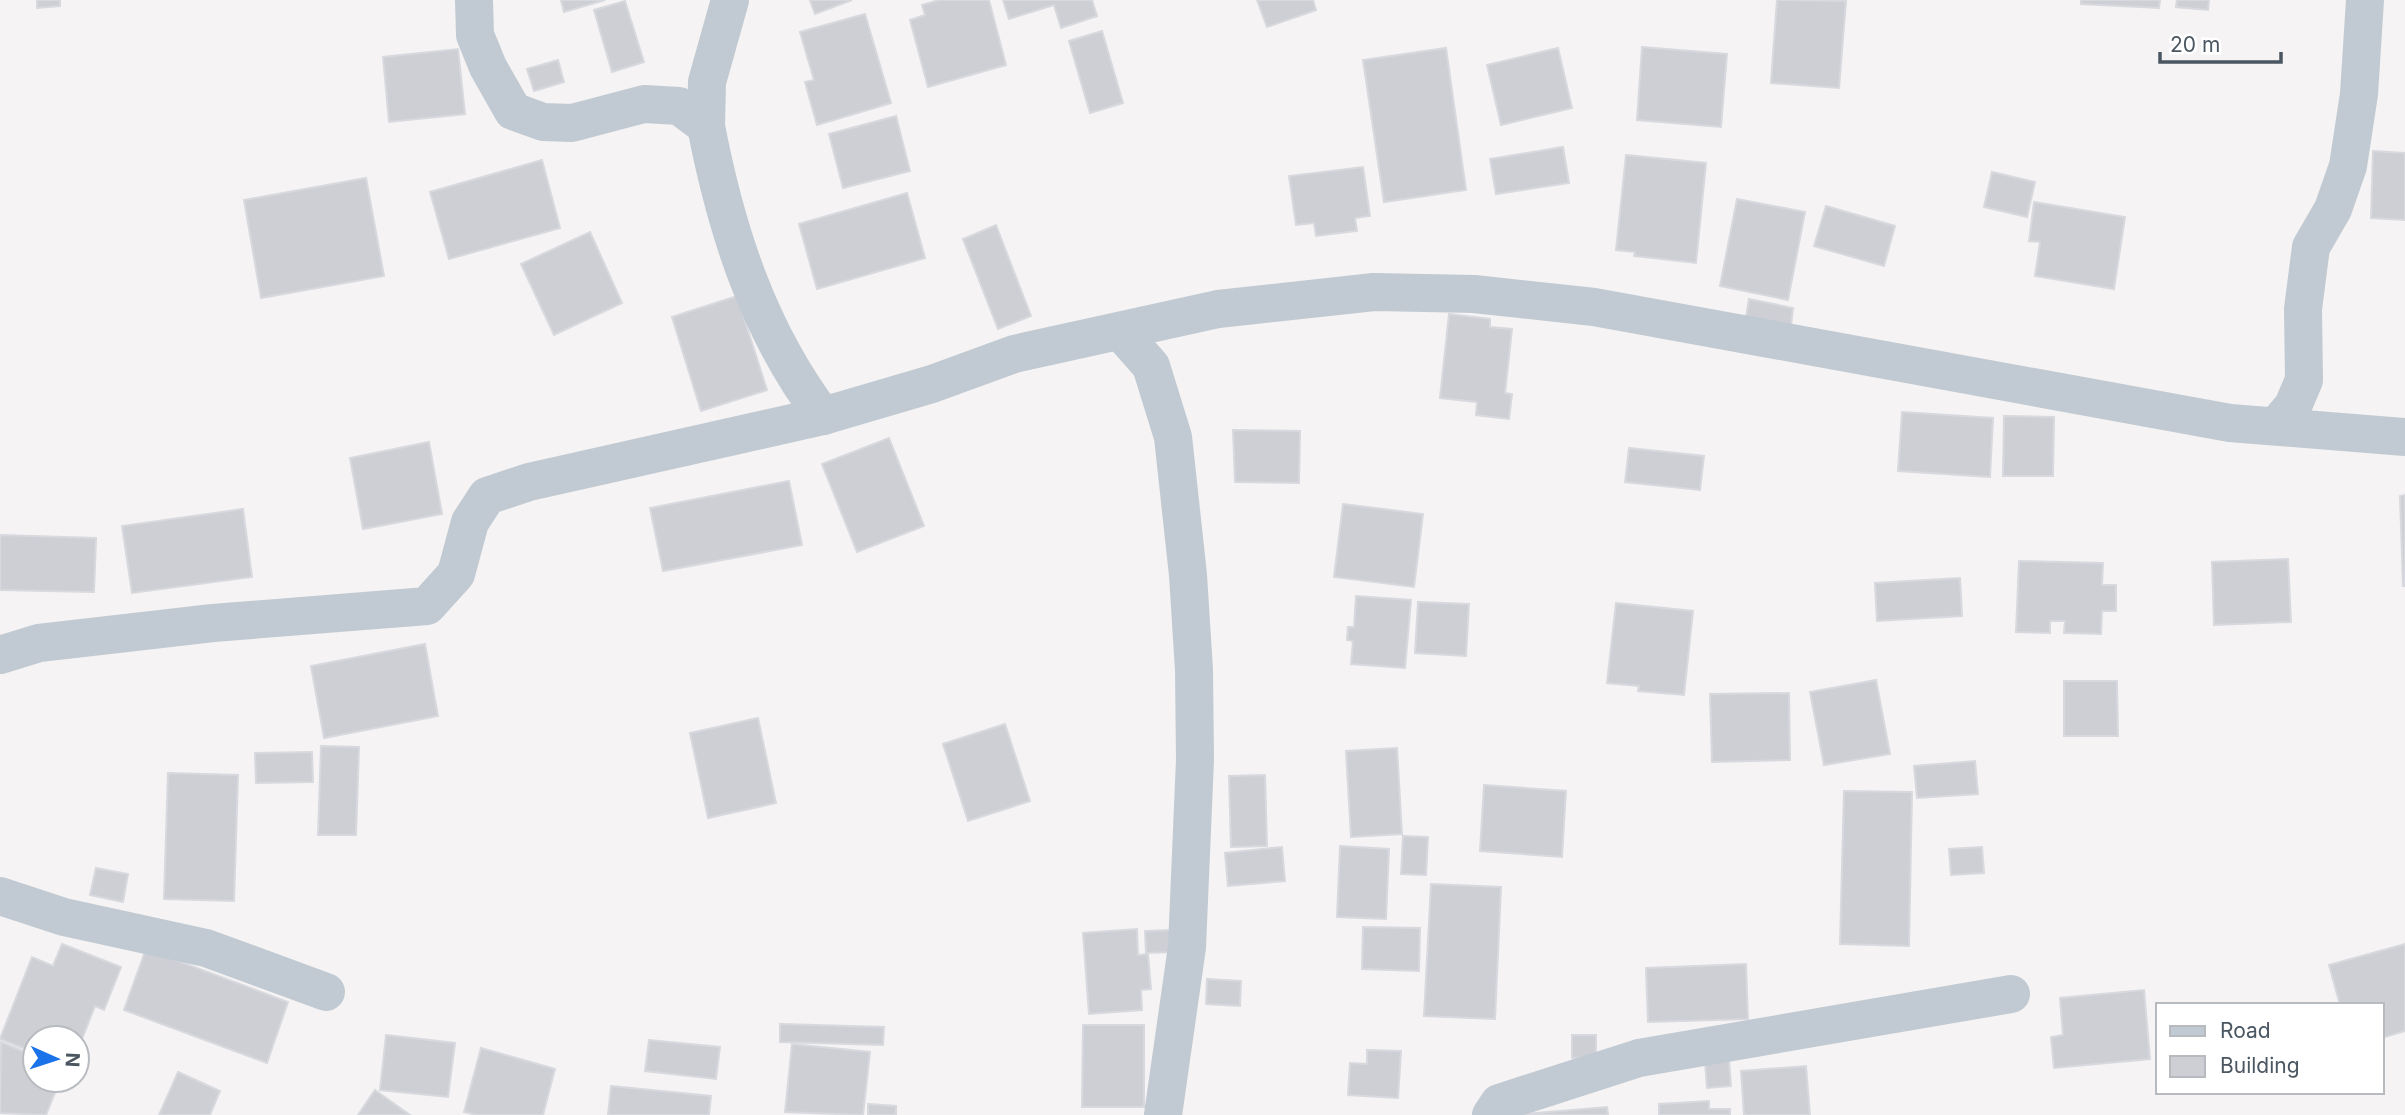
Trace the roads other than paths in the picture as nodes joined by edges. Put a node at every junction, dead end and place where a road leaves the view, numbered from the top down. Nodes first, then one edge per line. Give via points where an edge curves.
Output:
1 (474, 0) edge
2 (730, 0) edge
3 (2364, 0) edge
4 (706, 125) junction
5 (1120, 331) junction
6 (823, 416) junction
7 (2277, 425) junction
8 (2405, 437) edge
9 (0, 655) edge
10 (0, 896) edge
11 (326, 992) dead end
12 (2011, 994) dead end
13 (1163, 1115) edge
14 (1491, 1115) edge

1 - 4 street via 475,35 513,111 543,122 572,122 644,104 679,106
2 - 4 street via 707,82
3 - 7 street via 2359,94 2348,166 2333,209 2311,247 2303,309 2304,380
4 - 6 street via 720,198 750,289 797,382
5 - 6 street via 1014,354
5 - 7 street via 1218,309 1288,300 1374,292 1474,294 1594,307 2107,402 2230,423
5 - 13 street via 1151,366 1173,437 1193,657 1195,760 1187,947
6 - 9 street via 529,482 487,496 470,522 456,575 427,606 213,623 39,643
7 - 8 street
10 - 11 street via 64,917 206,948
12 - 14 street via 1639,1058 1499,1103

